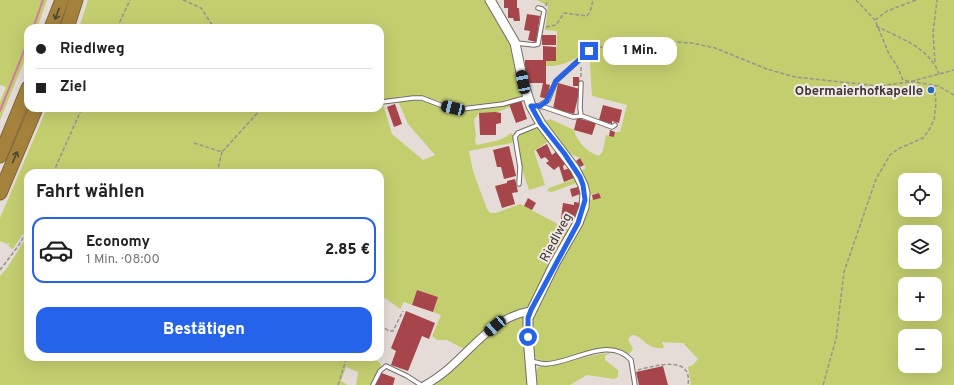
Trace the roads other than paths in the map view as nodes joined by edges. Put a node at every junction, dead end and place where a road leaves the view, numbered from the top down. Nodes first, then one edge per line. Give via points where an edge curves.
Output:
1 (62, 0) edge
2 (76, 0) edge
3 (490, 0) edge
4 (538, 8) dead end
5 (53, 24) edge
6 (68, 24) edge
7 (514, 43) junction
8 (589, 51) road end
9 (581, 83) road end
10 (24, 98) edge
11 (384, 102) edge
12 (533, 103) junction
13 (34, 112) edge
14 (581, 116) junction
15 (541, 124) junction
16 (615, 125) dead end
17 (0, 156) edge
18 (519, 184) dead end
19 (0, 193) edge
20 (530, 311) junction
21 (530, 361) junction
22 (373, 385) edge
23 (420, 385) edge
24 (424, 385) edge
25 (532, 385) edge
26 (635, 385) edge

1 -> 5 highway
2 - 6 highway
3 - 7 street, Riedlweg via 506,24
4 - 7 lane via 544,11 536,45
7 - 12 street, Riedlweg
8 - 12 lane via 556,81 548,100
9 - 14 lane
10 - 17 highway
11 - 12 lane via 422,98 453,108
12 - 14 lane via 573,117
12 - 15 street, Riedlweg
19 -> 13 highway
14 - 16 lane via 604,125
15 - 18 lane via 518,133 515,137 520,167
15 - 20 street, Riedlweg via 580,177 585,200 578,223
20 - 21 street, Riedlweg
20 - 24 street via 512,315 495,326 444,374
21 - 25 street, Riedlweg
21 - 26 lane via 546,364 597,351 618,351 631,360
22 - 23 lane via 380,371 386,366

